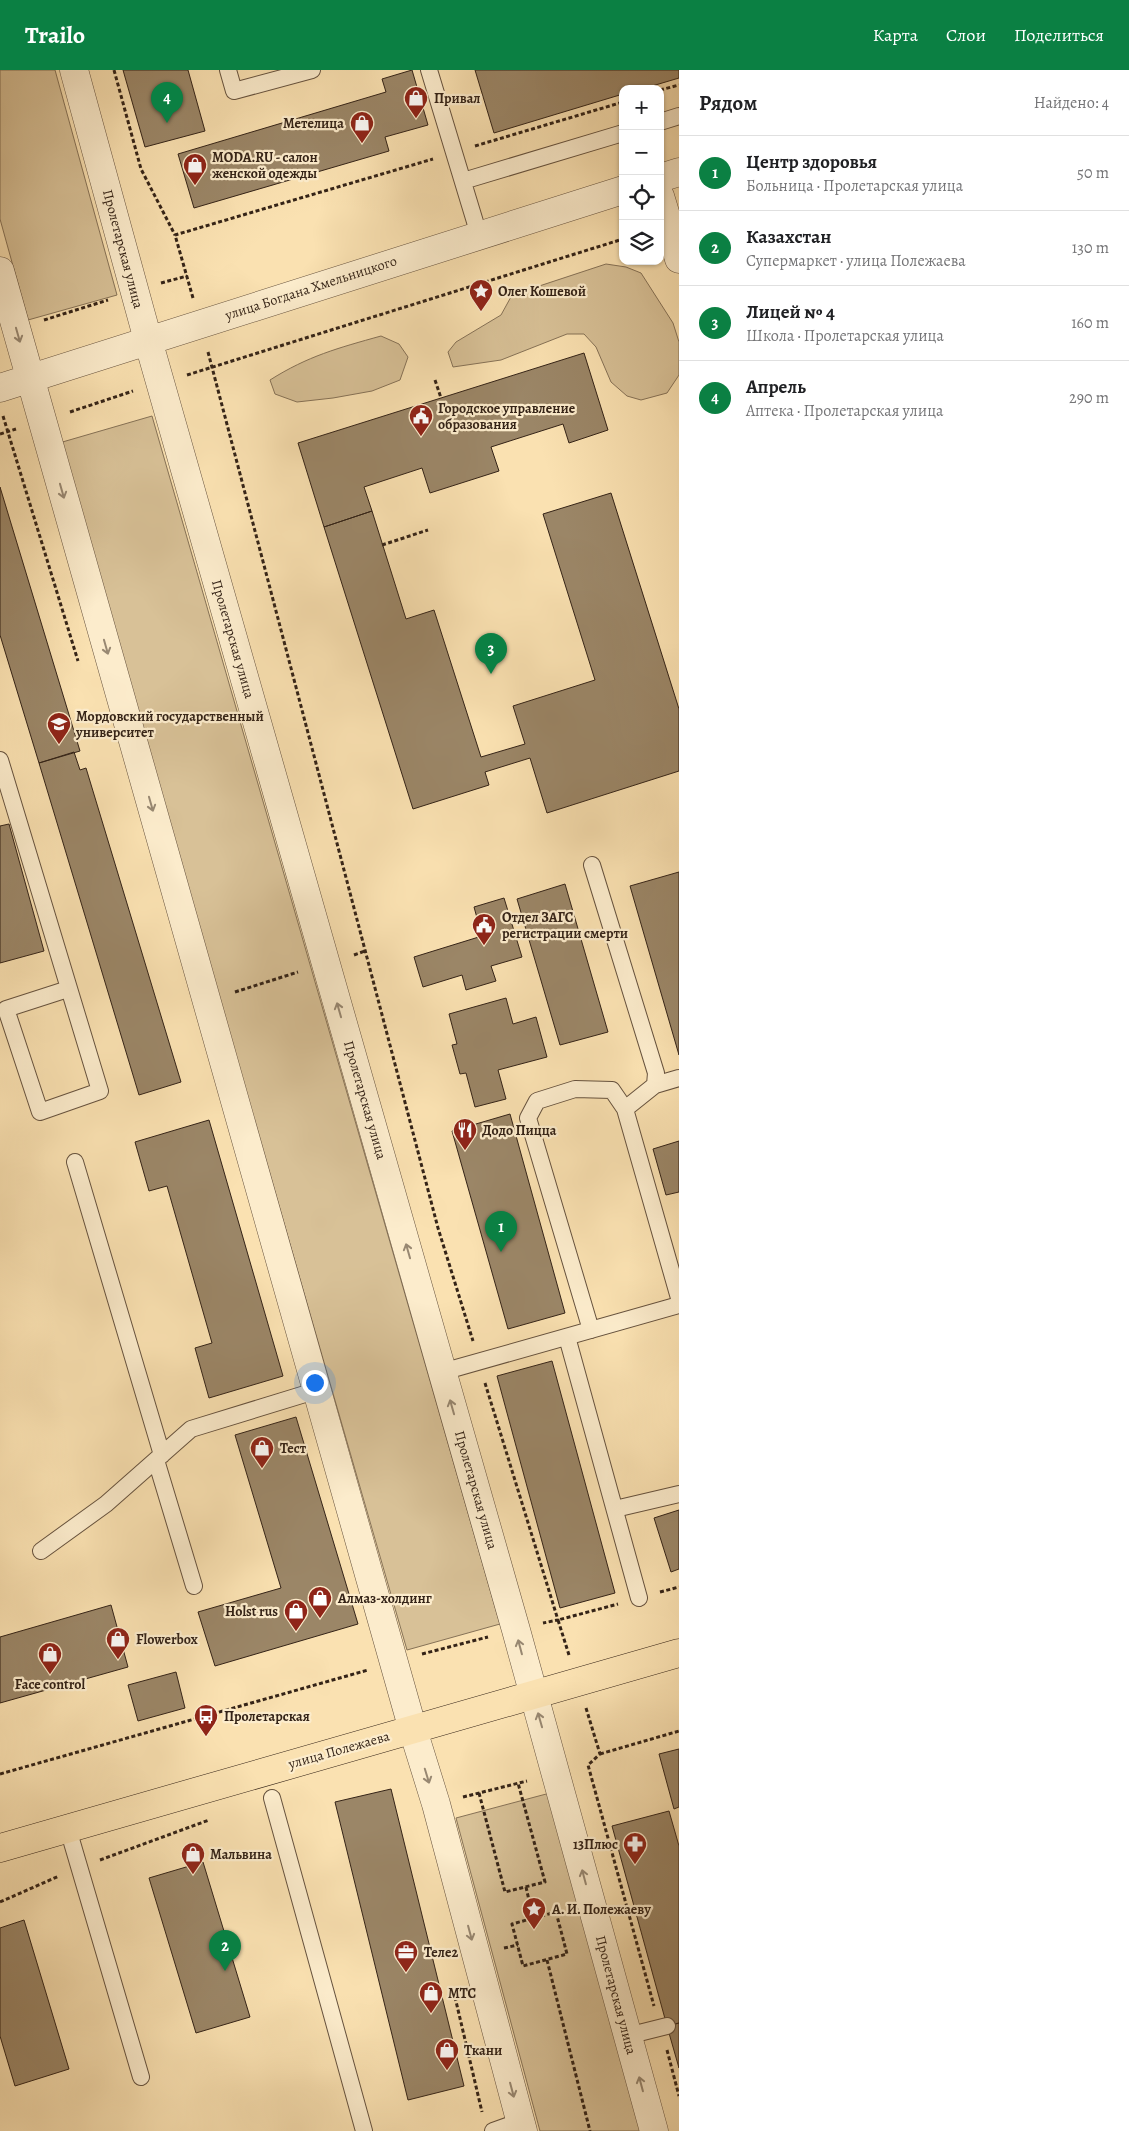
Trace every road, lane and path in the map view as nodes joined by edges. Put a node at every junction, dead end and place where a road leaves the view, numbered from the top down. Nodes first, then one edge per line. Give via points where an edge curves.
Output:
1 (74, 70) edge
2 (114, 70) edge
3 (228, 70) edge
4 (312, 70) edge
5 (429, 70) edge
6 (679, 85) edge
7 (664, 89) edge
8 (619, 103) edge
9 (679, 116) edge
10 (664, 121) edge
11 (619, 134) edge
12 (454, 152) junction
13 (679, 172) edge
14 (664, 177) edge
15 (463, 181) junction
16 (619, 191) edge
17 (664, 209) edge
18 (479, 235) junction
19 (175, 236) junction
20 (619, 240) edge
21 (679, 259) edge
22 (0, 271) edge
23 (187, 276) junction
24 (134, 292) junction
25 (200, 323) junction
26 (16, 328) junction
27 (148, 340) junction
28 (212, 369) junction
29 (30, 379) junction
30 (435, 380) dead end
31 (160, 382) junction
32 (0, 388) edge
33 (441, 398) dead end
34 (42, 421) junction
35 (0, 434) edge
36 (428, 530) dead end
37 (382, 545) dead end
38 (0, 760) edge
39 (592, 866) dead end
40 (365, 952) junction
41 (326, 964) junction
42 (68, 989) junction
43 (207, 1001) junction
44 (3, 1010) edge
45 (679, 1078) edge
46 (655, 1085) junction
47 (624, 1109) junction
48 (75, 1162) dead end
49 (673, 1250) edge
50 (679, 1298) edge
51 (679, 1305) edge
52 (591, 1330) junction
53 (567, 1337) junction
54 (479, 1362) junction
55 (442, 1372) junction
56 (318, 1390) junction
57 (159, 1457) junction
58 (679, 1494) edge
59 (615, 1509) junction
60 (41, 1550) dead end
61 (194, 1586) dead end
62 (679, 1587) edge
63 (639, 1598) junction
64 (558, 1620) junction
65 (516, 1630) junction
66 (679, 1653) edge
67 (386, 1664) junction
68 (578, 1682) junction
69 (533, 1694) junction
70 (413, 1730) junction
71 (679, 1731) edge
72 (600, 1754) junction
73 (588, 1765) junction
74 (556, 1773) junction
75 (0, 1774) edge
76 (518, 1783) junction
77 (479, 1793) junction
78 (272, 1798) dead end
79 (436, 1804) junction
80 (68, 1828) junction
81 (0, 1848) edge
82 (526, 1887) junction
83 (533, 1918) junction
84 (518, 1945) junction
85 (510, 1947) dead end
86 (547, 1960) junction
87 (664, 2027) junction
88 (627, 2036) junction
89 (141, 2077) dead end
90 (679, 2096) edge
91 (522, 2126) edge
92 (364, 2131) edge
93 (493, 2131) edge
94 (590, 2131) edge
95 (654, 2131) edge

1 - 24 street, Пролетарская улица
2 - 19 path via 141,169
3 - 4 lane via 234,91
5 - 12 lane
6 - 7 path
8 - 12 path
9 - 10 lane
11 - 15 lane
12 - 15 lane
12 - 19 path
13 - 14 street
15 - 18 lane
16 - 18 street, улица Богдана Хмельницкого
17 - 21 street
18 - 25 street, улица Богдана Хмельницкого
19 - 23 path
20 - 28 path
22 - 26 street
23 - 24 path
23 - 25 path
24 - 26 path
24 - 27 street, Пролетарская улица
25 - 27 street, улица Богдана Хмельницкого
25 - 28 path
26 -> 29 street
27 - 29 street, улица Богдана Хмельницкого
27 - 31 street, Пролетарская улица
28 - 31 path
28 - 40 path
29 - 32 street, улица Богдана Хмельницкого
29 - 34 street
30 - 33 path
31 - 34 path
31 - 41 street, Пролетарская улица
34 - 35 path
34 -> 43 street
36 - 37 path
38 - 42 lane
39 - 46 lane via 656,1073
40 - 41 path
40 - 54 path via 438,1228
41 - 43 path
55 -> 41 street, Пролетарская улица
42 - 44 lane
42 - 44 lane via 100,1091 40,1112
43 - 56 street
45 - 46 lane
46 - 47 lane
47 - 49 lane
47 - 52 lane via 612,1090 575,1089 537,1101 528,1118
48 - 57 lane
49 - 50 lane
51 - 52 lane
52 - 53 lane
53 - 54 lane
53 - 59 lane
54 - 55 lane
54 - 64 path
65 -> 55 street, Пролетарская улица
56 - 57 lane via 191,1429
56 - 67 street
57 - 60 lane via 106,1504
57 - 61 lane
58 - 59 lane
59 - 63 lane
62 - 63 path
63 - 64 path
64 - 65 path
64 - 68 path
65 - 67 path
69 -> 65 street, Пролетарская улица
66 - 68 main road, улица Полежаева
67 - 70 street
67 - 75 path
68 - 69 main road, улица Полежаева
68 - 72 path
69 - 70 main road, улица Полежаева
74 -> 69 street, Пролетарская улица
70 -> 79 street
70 - 80 main road, улица Полежаева
71 - 72 path
72 - 73 path
73 - 74 path
73 - 87 path
74 - 76 path
88 -> 74 street, Пролетарская улица
76 - 77 path
76 - 82 path via 545,1882
77 - 79 path
77 - 82 path via 506,1892
78 - 92 lane
79 -> 91 street
80 - 81 main road, улица Полежаева
80 - 89 lane
82 - 83 path
83 - 84 path via 512,1924
83 - 86 path via 556,1912 567,1954
84 - 85 path
84 - 86 path via 523,1966
86 - 94 path
87 - 88 lane
87 - 90 path
95 -> 88 street, Пролетарская улица
91 - 93 lane

